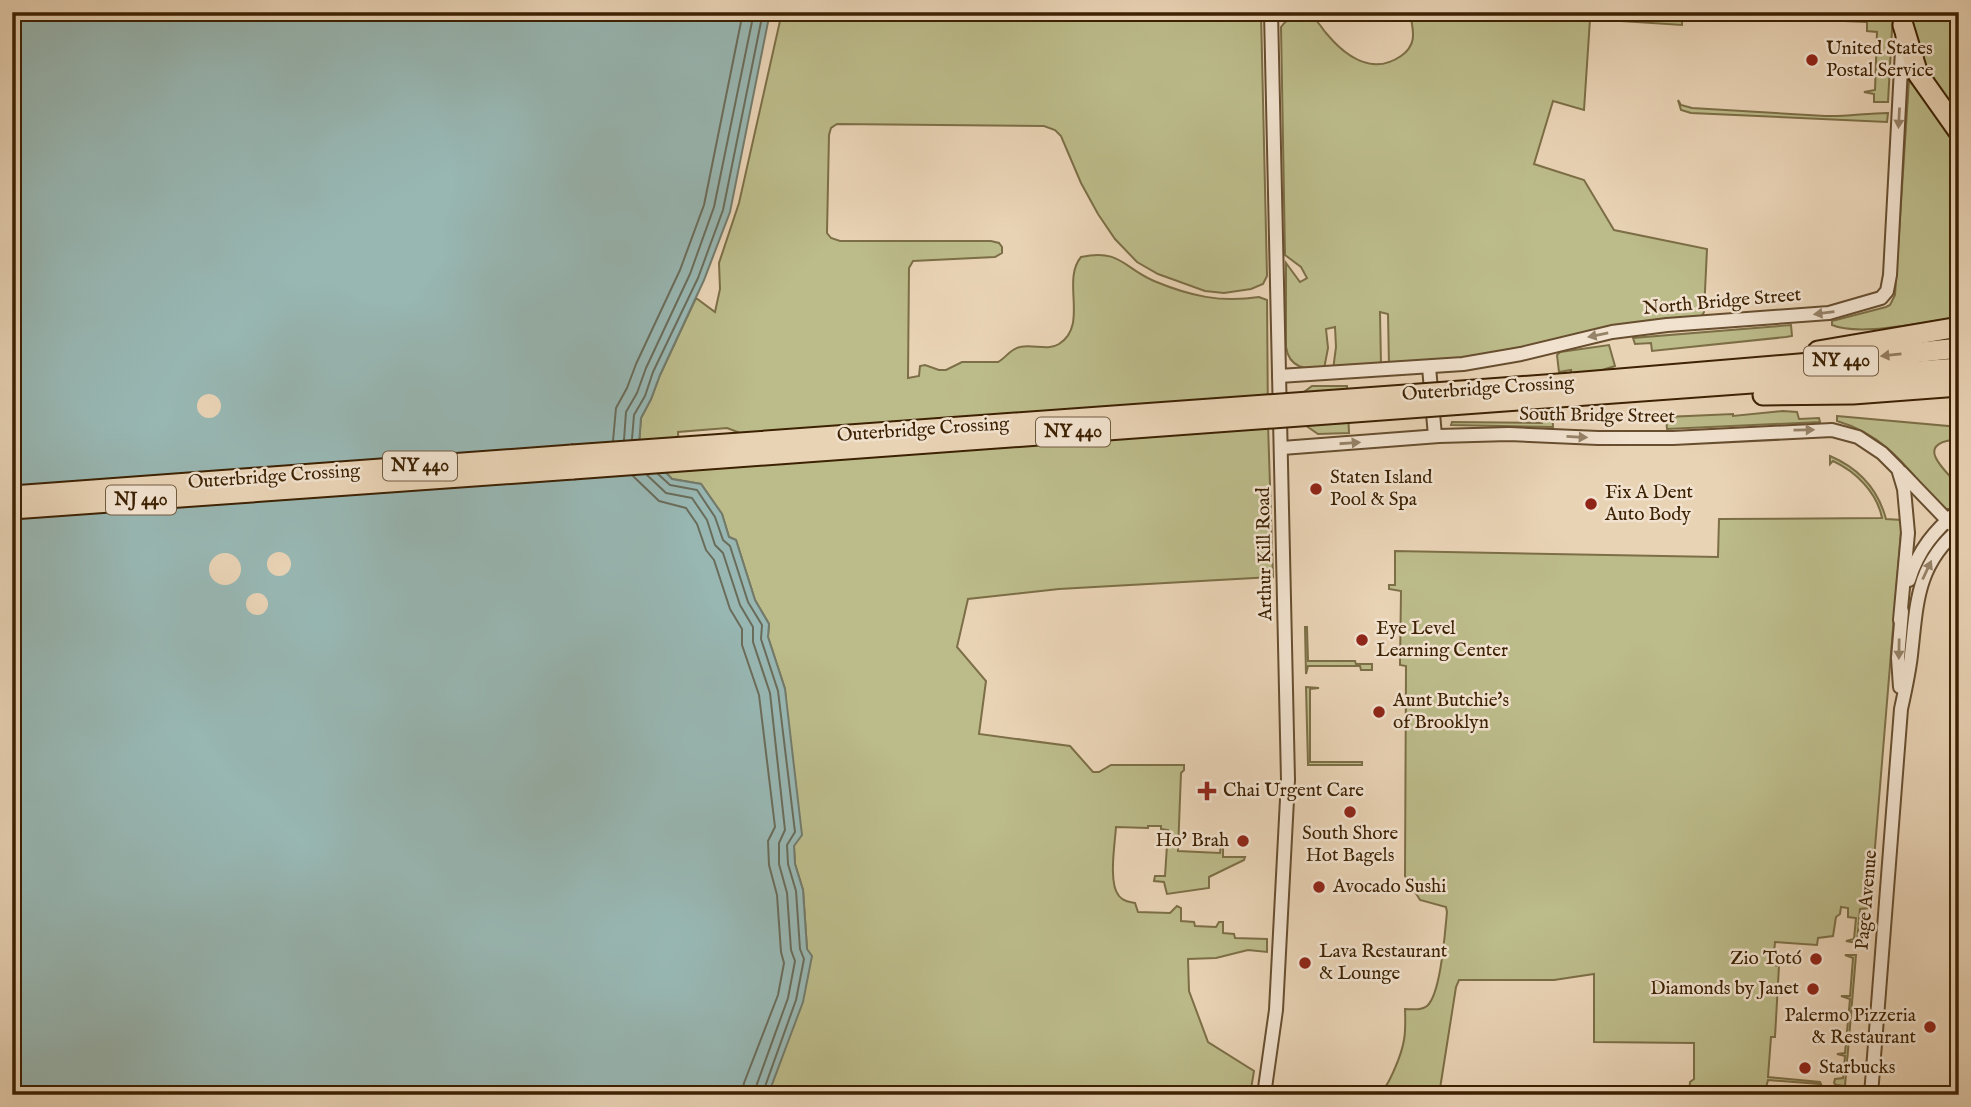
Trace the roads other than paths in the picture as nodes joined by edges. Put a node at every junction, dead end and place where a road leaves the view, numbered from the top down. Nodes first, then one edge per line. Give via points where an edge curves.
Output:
1 (1271, 12) edge
2 (1904, 19) edge
3 (1959, 132) edge
4 (1959, 327) edge
5 (1959, 348) edge
6 (1429, 368) junction
7 (1722, 370) junction
8 (1279, 376) junction
9 (1957, 382) edge
10 (1573, 389) junction
11 (1434, 436) junction
12 (1282, 448) junction
13 (1898, 470) junction
14 (268, 484) junction
15 (12, 496) edge
16 (12, 509) edge
17 (1959, 510) edge
18 (1946, 521) junction
19 (1959, 529) edge
20 (1900, 620) junction
21 (1901, 709) junction
22 (1264, 1095) edge
23 (1871, 1095) edge

1 - 8 street, Arthur Kill Road
2 - 3 highway via 1918,74
2 -> 6 street, North Bridge Street via 1890,275 1881,298 1829,313 1629,330
4 - 7 highway
5 -> 7 highway, Outerbridge Crossing / NY 440
6 - 8 street, North Bridge Street
6 - 11 street
7 - 10 highway, Outerbridge Crossing / NY 440
8 - 12 street, Arthur Kill Road
9 - 10 highway, Outerbridge Crossing / NY 440 via 1853,394
10 - 14 highway, Outerbridge Crossing / NY 440, bridge
12 -> 11 street, South Bridge Street
11 -> 13 street, South Bridge Street via 1509,433 1672,438 1832,430 1858,437
12 - 22 street, Arthur Kill Road via 1288,780 1276,1010
13 - 18 street, South Bridge Street
13 - 20 street via 1908,533
14 - 15 highway, Outerbridge Crossing / NJ 440
14 - 16 highway, Outerbridge Crossing / NJ 440
17 - 18 street, Page Avenue
18 - 19 street, South Bridge Street
18 - 20 street, Page Avenue via 1915,562
21 -> 19 street, Page Avenue via 1920,586 1937,550
20 -> 21 street, Page Avenue
21 - 23 street, Page Avenue

